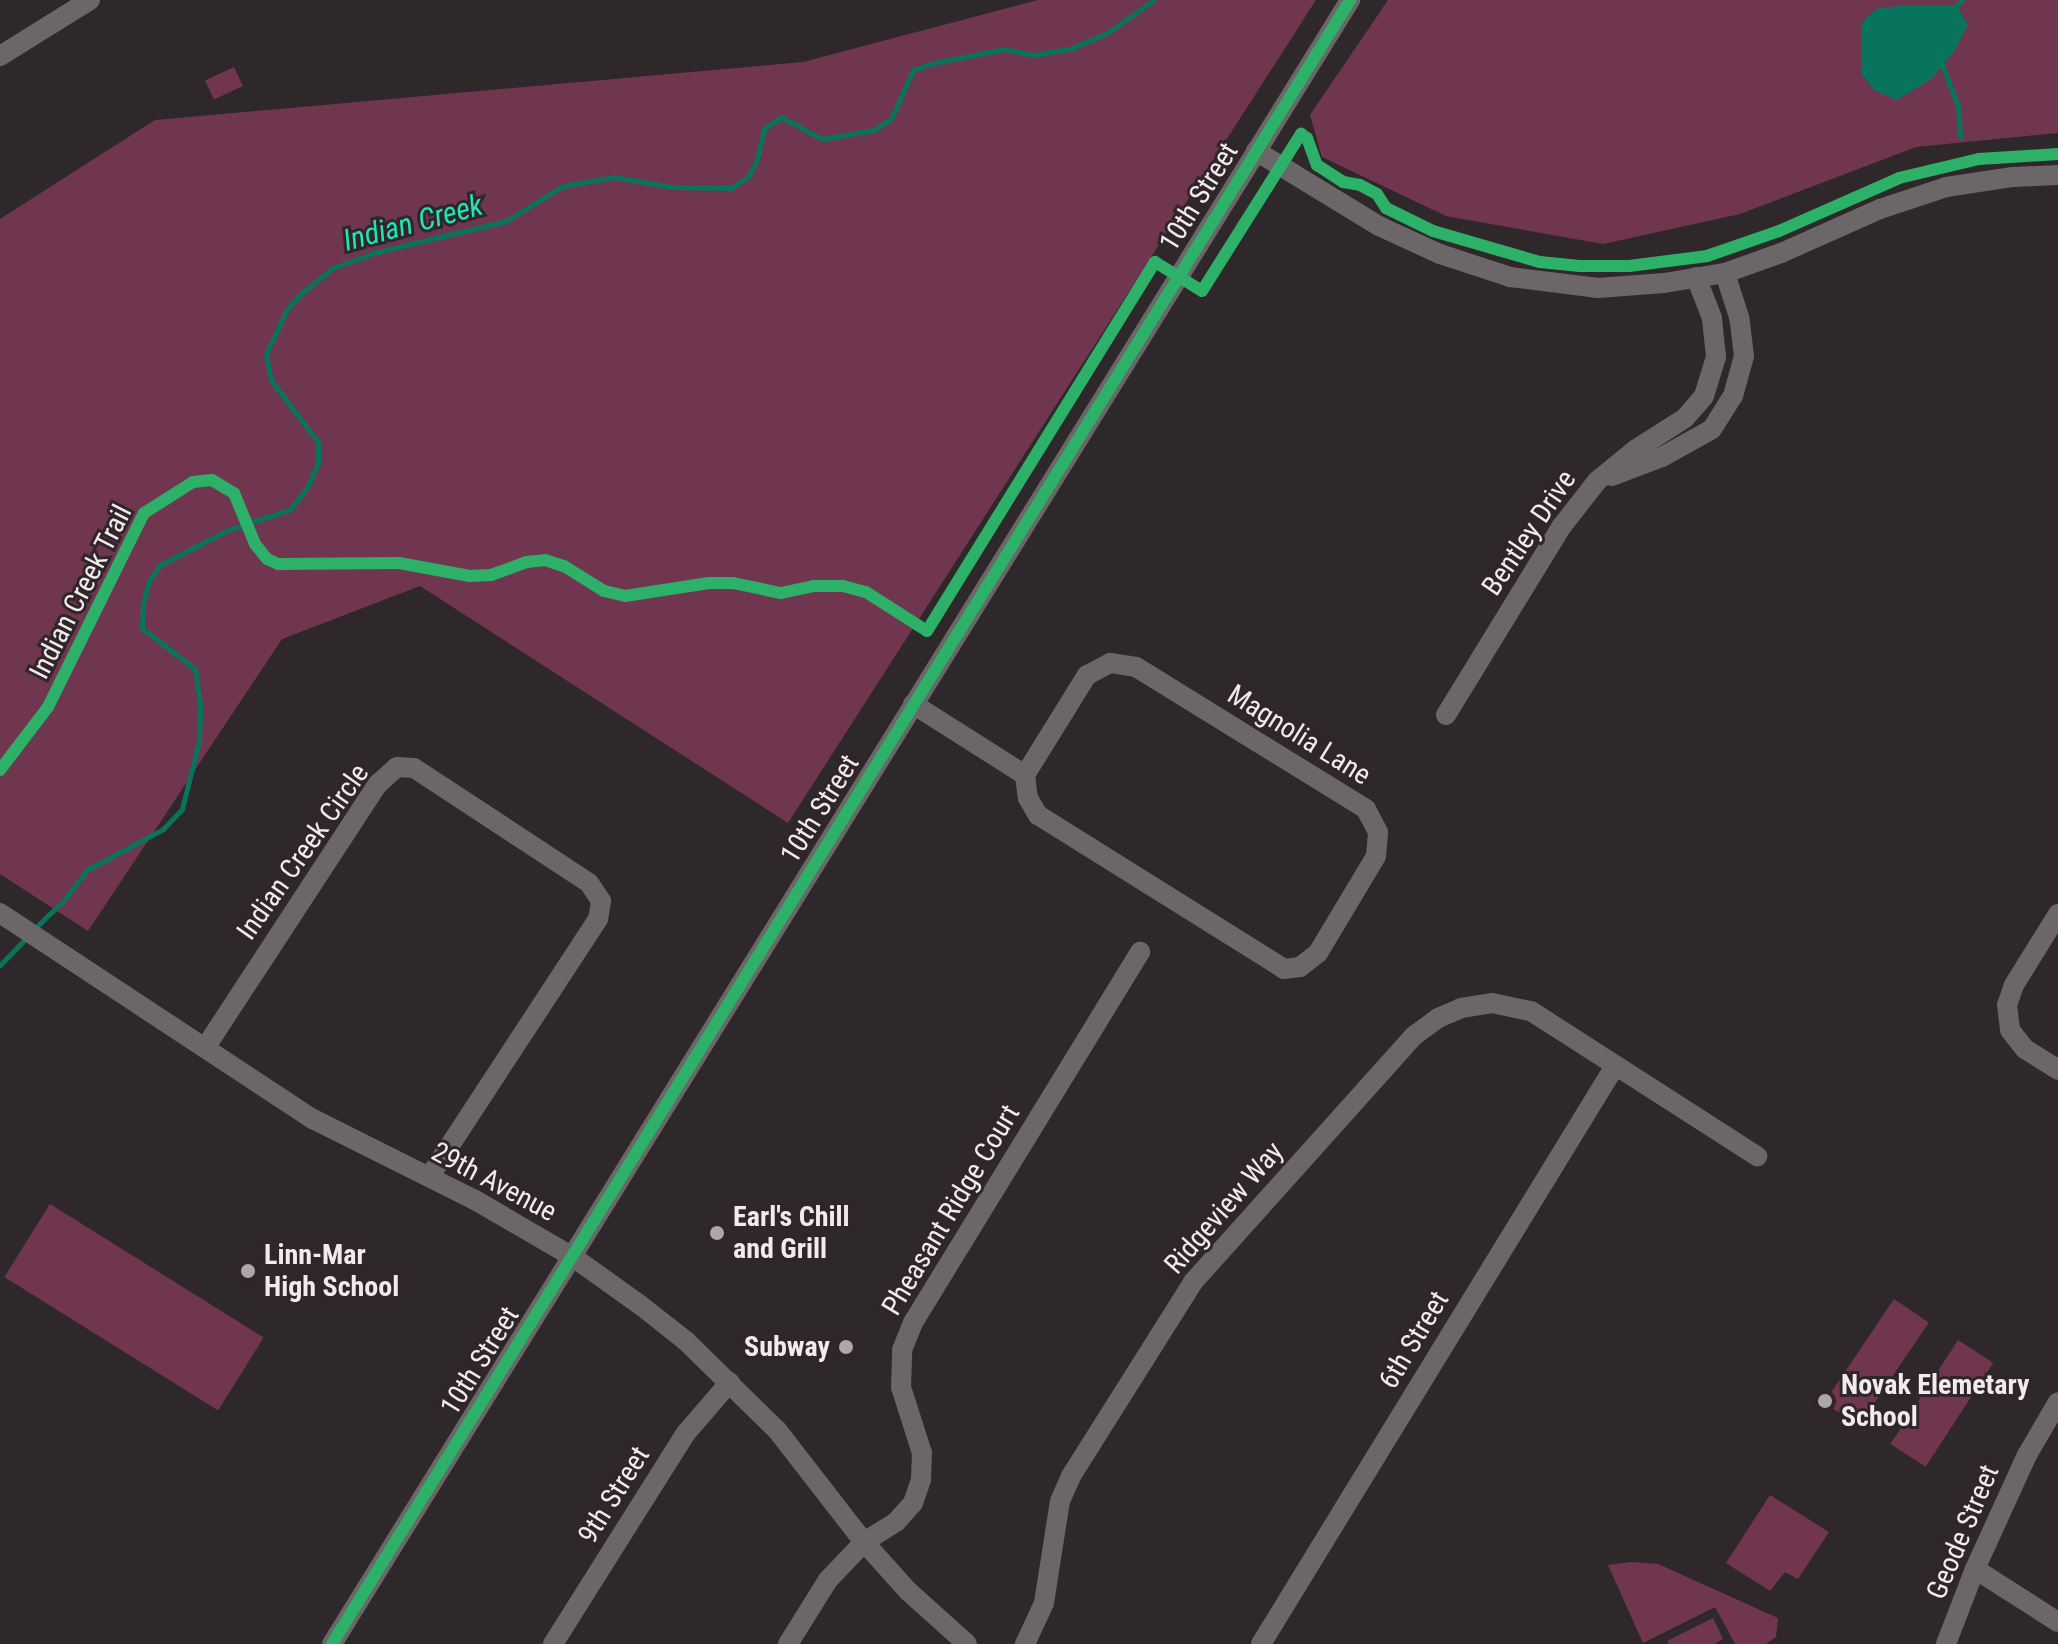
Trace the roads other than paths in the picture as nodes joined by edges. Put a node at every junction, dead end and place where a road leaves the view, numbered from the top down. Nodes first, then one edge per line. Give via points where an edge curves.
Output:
1 (90, 0) edge
2 (1350, 0) edge
3 (2, 51) edge
4 (1256, 151) junction
5 (2058, 175) edge
6 (1725, 273) junction
7 (1696, 277) junction
8 (1597, 481) junction
9 (913, 704) junction
10 (1446, 715) dead end
11 (1025, 775) junction
12 (0, 913) edge
13 (2058, 914) edge
14 (1140, 952) dead end
15 (205, 1048) junction
16 (1615, 1066) junction
17 (2058, 1070) edge
18 (1757, 1156) dead end
19 (429, 1177) junction
20 (573, 1257) junction
21 (730, 1382) junction
22 (2058, 1402) edge
23 (864, 1542) junction
24 (1975, 1569) junction
25 (2058, 1622) edge
26 (332, 1644) edge
27 (553, 1644) edge
28 (788, 1644) edge
29 (967, 1644) edge
30 (1025, 1644) edge
31 (1261, 1644) edge
32 (1946, 1644) edge

1 - 3 street
2 - 4 street, 10th Street
4 - 7 street via 1379,226 1510,277 1598,288
4 - 9 street, 10th Street
5 - 6 street via 1946,187
6 - 7 street
6 - 8 street via 1744,356 1733,396 1712,429 1692,442
7 - 8 street, Bentley Drive via 1712,318 1716,357 1704,396 1685,418
8 - 10 street, Bentley Drive via 1562,526
9 - 11 street
9 - 20 street, 10th Street
11 - 11 street, Magnolia Lane via 1028,798 1038,815 1284,969 1300,967 1318,953 1376,856 1378,832 1366,809 1136,667 1110,663 1087,675
12 - 15 street, 29th Avenue
13 - 17 street via 2007,1005 2010,1030 2025,1049
14 - 23 street, Pheasant Ridge Court via 914,1321 902,1350 901,1387 922,1453 921,1480 913,1503 896,1522
15 - 19 street, 29th Avenue via 332,1130
15 - 19 street, Indian Creek Circle via 378,784 397,767 414,768 589,883 601,901 598,919
16 - 18 street, Ridgeview Way
16 - 30 street, Ridgeview Way via 1531,1011 1492,1003 1461,1008 1415,1035 1193,1282 1071,1476 1060,1501 1044,1603
16 - 31 street, 6th Street
19 - 20 street, 29th Avenue
20 - 21 street, 29th Avenue via 686,1341
20 - 26 street, 10th Street
21 - 23 street, 29th Avenue via 777,1430
21 - 27 street, 9th Street via 686,1433
22 - 24 street, Geode Street via 2027,1455
23 - 28 street, Pheasant Ridge Court via 828,1580
23 - 29 street, 29th Avenue
24 - 25 street
24 - 32 street, Geode Street

